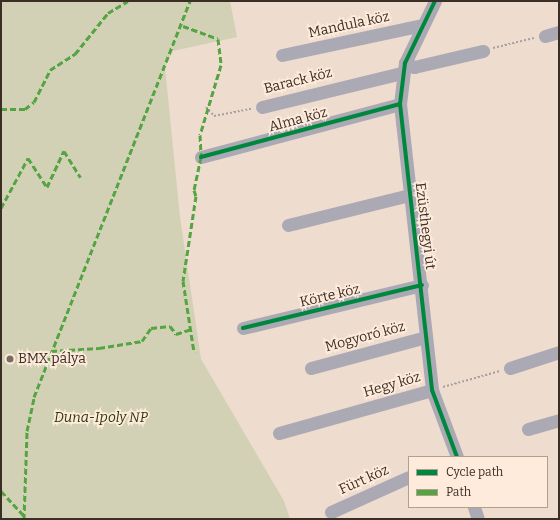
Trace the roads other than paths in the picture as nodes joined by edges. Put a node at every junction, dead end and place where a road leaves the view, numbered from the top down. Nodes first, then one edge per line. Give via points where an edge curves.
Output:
1 (435, 1) edge
2 (422, 25) junction
3 (559, 32) edge
4 (545, 36) road end
5 (483, 51) road end
6 (282, 55) dead end
7 (403, 68) junction
8 (400, 104) junction
9 (262, 107) road end
10 (201, 157) dead end
11 (409, 195) junction
12 (288, 225) dead end
13 (422, 285) junction
14 (243, 328) dead end
15 (426, 337) junction
16 (559, 352) edge
17 (311, 368) dead end
18 (510, 368) road end
19 (432, 390) junction
20 (559, 420) edge
21 (528, 429) dead end
22 (279, 433) dead end
23 (457, 456) edge
24 (408, 477) edge
25 (474, 508) edge
26 (331, 512) dead end
27 (478, 519) edge

1 - 2 street, Ezüsthegyi út
2 - 6 street, Mandula köz
2 - 7 street, Ezüsthegyi út
3 - 4 street
5 - 7 street, Barack köz
7 - 8 street, Ezüsthegyi út
7 - 9 street, Barack köz
8 - 10 street, Alma köz
8 - 11 street, Ezüsthegyi út
11 - 12 street
11 - 13 street, Ezüsthegyi út
13 - 14 street, Körte köz
13 - 15 street, Ezüsthegyi út
15 - 17 street, Mogyoró köz
15 - 19 street, Ezüsthegyi út
16 - 18 street
19 - 22 street, Hegy köz
19 - 23 street, Ezüsthegyi út
20 - 21 street
24 - 26 street, Fürt köz
25 - 27 street

